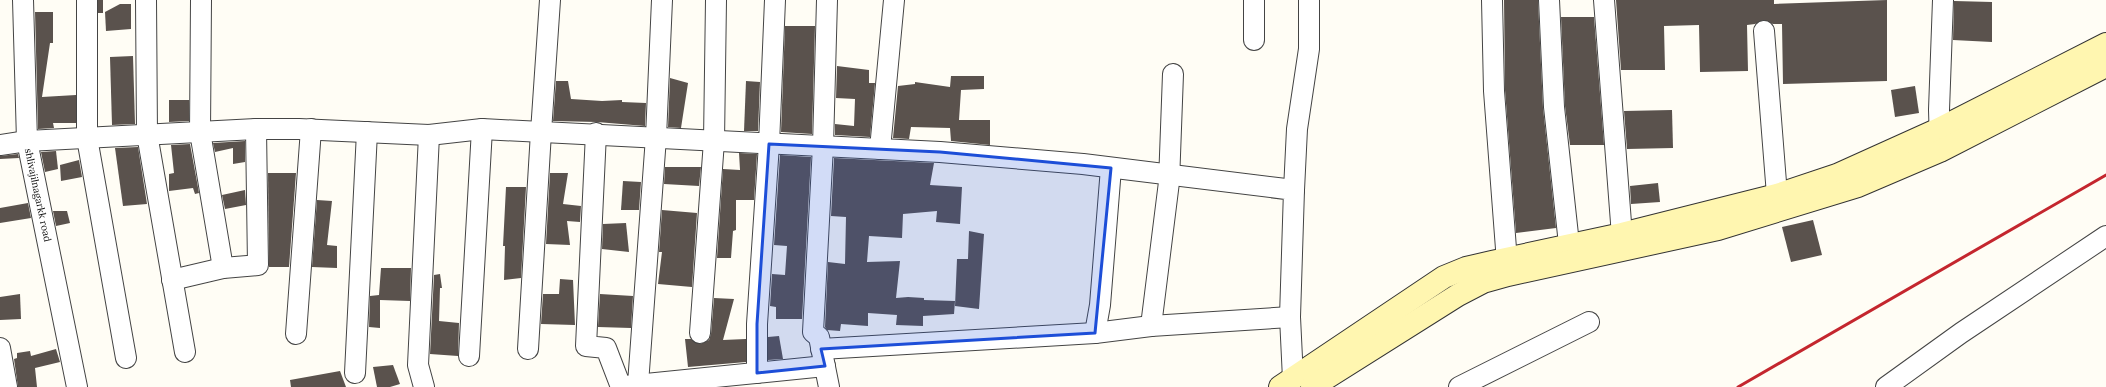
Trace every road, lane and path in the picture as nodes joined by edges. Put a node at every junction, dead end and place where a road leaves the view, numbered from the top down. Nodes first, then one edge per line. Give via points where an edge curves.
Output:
1 (23, 0) edge
2 (87, 0) edge
3 (146, 0) edge
4 (201, 0) edge
5 (550, 0) edge
6 (662, 0) edge
7 (716, 0) edge
8 (774, 0) edge
9 (827, 0) edge
10 (894, 0) edge
11 (1254, 0) edge
12 (1309, 0) edge
13 (1492, 0) edge
14 (1549, 0) edge
15 (1604, 0) edge
16 (1943, 0) edge
17 (1764, 31) dead end
18 (1254, 40) dead end
19 (2106, 44) edge
20 (2106, 66) edge
21 (1173, 74) dead end
22 (256, 129) junction
23 (311, 129) junction
24 (482, 129) junction
25 (1940, 129) junction
26 (200, 132) junction
27 (367, 132) junction
28 (540, 132) junction
29 (596, 133) junction
30 (146, 134) junction
31 (429, 135) junction
32 (656, 137) junction
33 (87, 138) junction
34 (27, 141) junction
35 (714, 141) junction
36 (0, 144) edge
37 (770, 144) junction
38 (824, 146) junction
39 (880, 149) junction
40 (1940, 151) junction
41 (1111, 168) junction
42 (1168, 175) junction
43 (1294, 190) junction
44 (1776, 194) junction
45 (2106, 236) edge
46 (1622, 242) junction
47 (1569, 244) junction
48 (1508, 267) junction
49 (223, 268) junction
50 (172, 280) junction
51 (1290, 317) junction
52 (1589, 322) dead end
53 (1152, 326) junction
54 (700, 333) dead end
55 (1095, 333) junction
56 (296, 334) dead end
57 (0, 348) edge
58 (528, 349) dead end
59 (185, 352) dead end
60 (469, 356) dead end
61 (126, 358) dead end
62 (823, 358) junction
63 (355, 373) dead end
64 (762, 377) edge
65 (4, 381) edge
66 (702, 383) edge
67 (1295, 384) edge
68 (626, 386) edge
69 (77, 387) edge
70 (424, 387) edge
71 (829, 387) edge
72 (1459, 387) edge
73 (1886, 387) edge

1 - 34 street, shlivajilnagarkk road
2 - 33 street
3 - 30 street
4 - 26 street
5 - 28 street
6 - 32 street
7 - 35 street
8 - 37 street
9 - 38 street
10 - 39 street
11 - 18 street
12 - 43 street via 1309,49 1297,129
13 - 48 street via 1494,91
14 - 47 street via 1554,107
15 - 46 street
16 - 25 street
17 - 44 street
19 - 25 street
20 - 40 street
21 - 42 street
22 - 23 street
22 - 26 street
22 - 49 street via 258,265
23 - 27 street
23 - 56 street
24 - 28 street
24 - 31 street
24 - 60 street
25 - 40 street
25 - 44 street via 1837,175
26 - 30 street
26 - 49 street
27 - 31 street
27 - 63 street
28 - 29 street
28 - 58 street
29 - 32 street
29 - 68 street via 586,346 606,348
30 - 33 street
30 - 50 street
31 - 70 street via 418,365
32 - 35 street
32 - 68 street
33 - 34 street
33 - 61 street
34 - 36 street
34 - 69 street, shlivajilnagarkk road
35 - 37 street
35 - 54 street
37 - 38 street
37 - 64 street via 757,324
38 - 39 street
38 - 62 street via 813,332 819,337
39 - 41 street
40 - 46 street via 1858,186 1718,229
41 - 42 street
41 - 55 street via 1100,305
42 - 43 street
42 - 53 street
43 - 51 street
44 - 46 street
45 - 73 street via 1961,333
46 - 47 street
46 - 48 street
47 - 48 street
48 - 67 street
49 - 50 street
50 - 59 street
51 - 53 street
51 - 67 street
52 - 72 street
53 - 55 street
55 - 62 street
57 - 65 street
62 - 64 street
62 - 71 street
64 - 66 street
66 - 68 street

